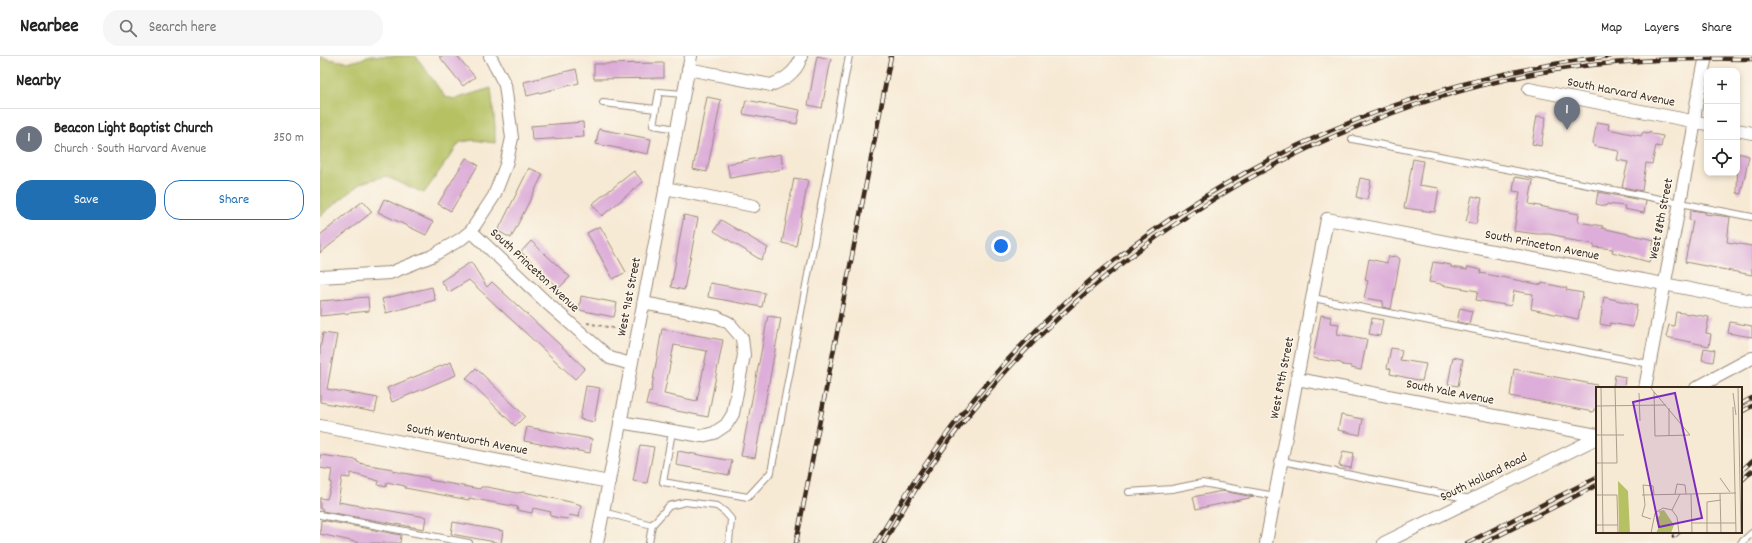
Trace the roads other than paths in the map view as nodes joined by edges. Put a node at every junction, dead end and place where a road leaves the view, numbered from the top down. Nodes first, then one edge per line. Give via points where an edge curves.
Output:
1 (490, 56) edge
2 (691, 56) edge
3 (801, 56) edge
4 (849, 56) edge
5 (1706, 56) edge
6 (688, 69) junction
7 (1529, 89) dead end
8 (683, 94) junction
9 (603, 104) dead end
10 (656, 109) junction
11 (1694, 121) junction
12 (1704, 123) edge
13 (676, 129) junction
14 (1740, 131) edge
15 (1752, 133) edge
16 (1352, 139) dead end
17 (665, 188) junction
18 (1680, 203) junction
19 (754, 206) dead end
20 (1752, 217) edge
21 (1328, 219) joint
22 (471, 231) junction
23 (320, 277) edge
24 (1664, 283) junction
25 (1313, 298) junction
26 (1752, 301) edge
27 (643, 303) junction
28 (1752, 358) edge
29 (631, 364) junction
30 (1649, 364) junction
31 (1297, 379) junction
32 (1645, 387) edge
33 (1698, 387) edge
34 (620, 422) junction
35 (320, 426) edge
36 (672, 432) junction
37 (1596, 436) edge
38 (1596, 437) edge
39 (1282, 461) junction
40 (609, 482) junction
41 (1129, 492) dead end
42 (1275, 496) junction
43 (1473, 499) junction
44 (603, 512) junction
45 (320, 515) edge
46 (652, 525) junction
47 (1752, 532) edge
48 (469, 543) edge
49 (597, 543) edge
50 (650, 543) edge
51 (729, 543) edge
52 (1266, 543) edge
53 (1384, 543) edge
54 (1741, 543) edge

1 - 22 street via 505,85 512,138 506,165 494,196
2 - 6 street, West 91st Street
3 - 6 street via 800,63 793,72 782,81 771,85
4 - 36 lane via 771,472 748,497 662,482
5 - 11 street, West 88th Street
6 - 8 street, West 91st Street
7 - 11 street, South Harvard Avenue
8 - 10 lane via 659,92
8 - 13 street, West 91st Street
9 - 10 lane
10 - 13 lane via 654,125
11 - 12 street, South Harvard Avenue
11 - 18 street, West 88th Street
13 - 17 street, West 91st Street
14 - 15 street
16 - 18 lane
17 - 19 street
17 - 27 street, West 91st Street
18 - 20 lane
18 - 24 street, West 88th Street
21 - 24 street, South Princeton Avenue
21 - 25 street, West 89th Street
22 - 23 street, South Princeton Avenue via 432,256 390,273
22 - 29 street, South Princeton Avenue via 547,304 610,358
24 - 26 street, South Princeton Avenue
24 - 30 street, West 88th Street
25 - 30 lane
25 - 31 street, West 89th Street
27 - 29 street, West 91st Street
27 - 36 street via 717,317 729,323 742,338 744,355 733,414 726,425 714,433 702,436
28 - 33 street
29 - 34 street, West 91st Street
30 - 32 street, West 88th Street
31 - 37 street, South Yale Avenue
31 - 39 street, West 89th Street
34 - 36 street
34 - 40 street, West 91st Street
35 - 40 street, South Wentworth Avenue
38 - 43 street, South Holland Road
39 - 42 street, West 89th Street
39 - 43 lane
40 - 44 street, West 91st Street
41 - 42 lane via 1172,489 1202,482
42 - 52 street, West 89th Street
43 - 53 street, South Holland Road
44 - 46 lane
44 - 49 street, West 91st Street
45 - 48 lane
46 - 50 lane
46 - 51 lane via 669,506 685,502 717,506 731,519
47 - 54 lane

